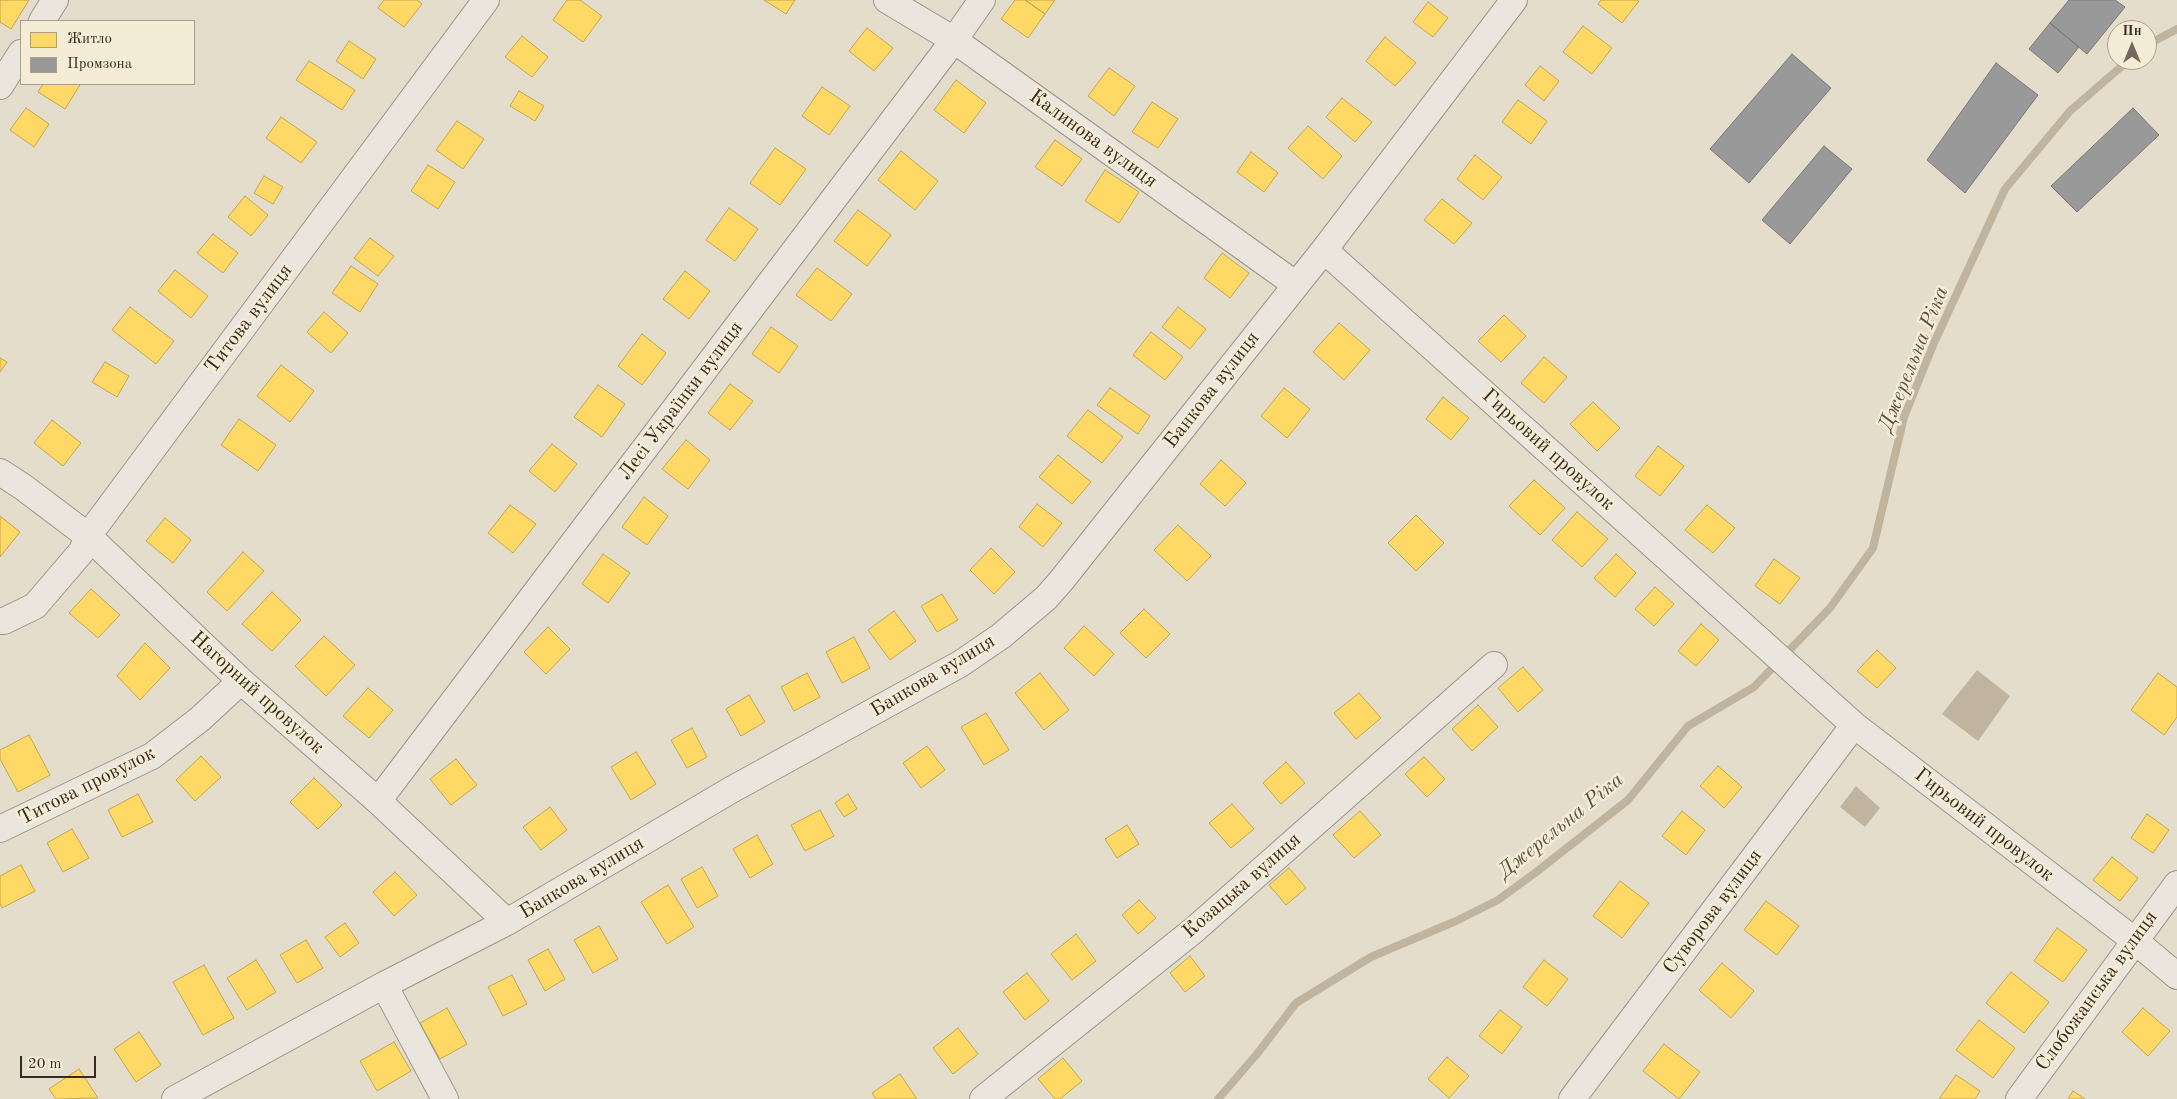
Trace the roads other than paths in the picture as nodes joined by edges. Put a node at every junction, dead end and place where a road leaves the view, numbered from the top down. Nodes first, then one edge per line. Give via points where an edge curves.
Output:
1 (55, 0) edge
2 (486, 0) edge
3 (887, 0) edge
4 (982, 0) edge
5 (1514, 0) edge
6 (43, 20) edge
7 (954, 40) junction
8 (20, 55) edge
9 (0, 86) edge
10 (1324, 250) junction
11 (1295, 284) junction
12 (0, 472) edge
13 (88, 536) junction
14 (0, 621) edge
15 (1494, 665) dead end
16 (241, 681) junction
17 (1854, 725) junction
18 (378, 801) junction
19 (0, 829) edge
20 (2177, 884) edge
21 (507, 922) junction
22 (2134, 940) junction
23 (2177, 976) edge
24 (384, 985) junction
25 (175, 1099) edge
26 (446, 1099) edge
27 (983, 1099) edge
28 (1572, 1099) edge
29 (2019, 1099) edge

1 - 6 street
2 - 13 street, Титова вулиця
3 - 7 street, Калинова вулиця
4 - 7 street, Лесі Українки вулиця
5 - 10 street, Банкова вулиця
7 - 11 street, Калинова вулиця
7 - 18 street, Лесі Українки вулиця
8 - 9 street
10 - 11 street, Банкова вулиця
10 - 17 street, Гирьовий провулок
11 - 21 street, Банкова вулиця via 1061,581 1001,636 960,664 731,790
12 - 13 street, Нагорний провулок
13 - 14 street, Титова вулиця via 82,551 34,606
13 - 16 street, Нагорний провулок
15 - 27 street, Козацька вулиця via 1194,930
16 - 18 street, Нагорний провулок
16 - 19 street, Титова провулок via 200,719 152,756
17 - 22 street, Гирьовий провулок
17 - 28 street, Суворова вулиця
18 - 21 street, Нагорний провулок
20 - 22 street, Слобожанська вулиця
21 - 24 street, Банкова вулиця
22 - 23 street, Гирьовий провулок
22 - 29 street, Слобожанська вулиця
24 - 25 street, Банкова вулиця
24 - 26 street

